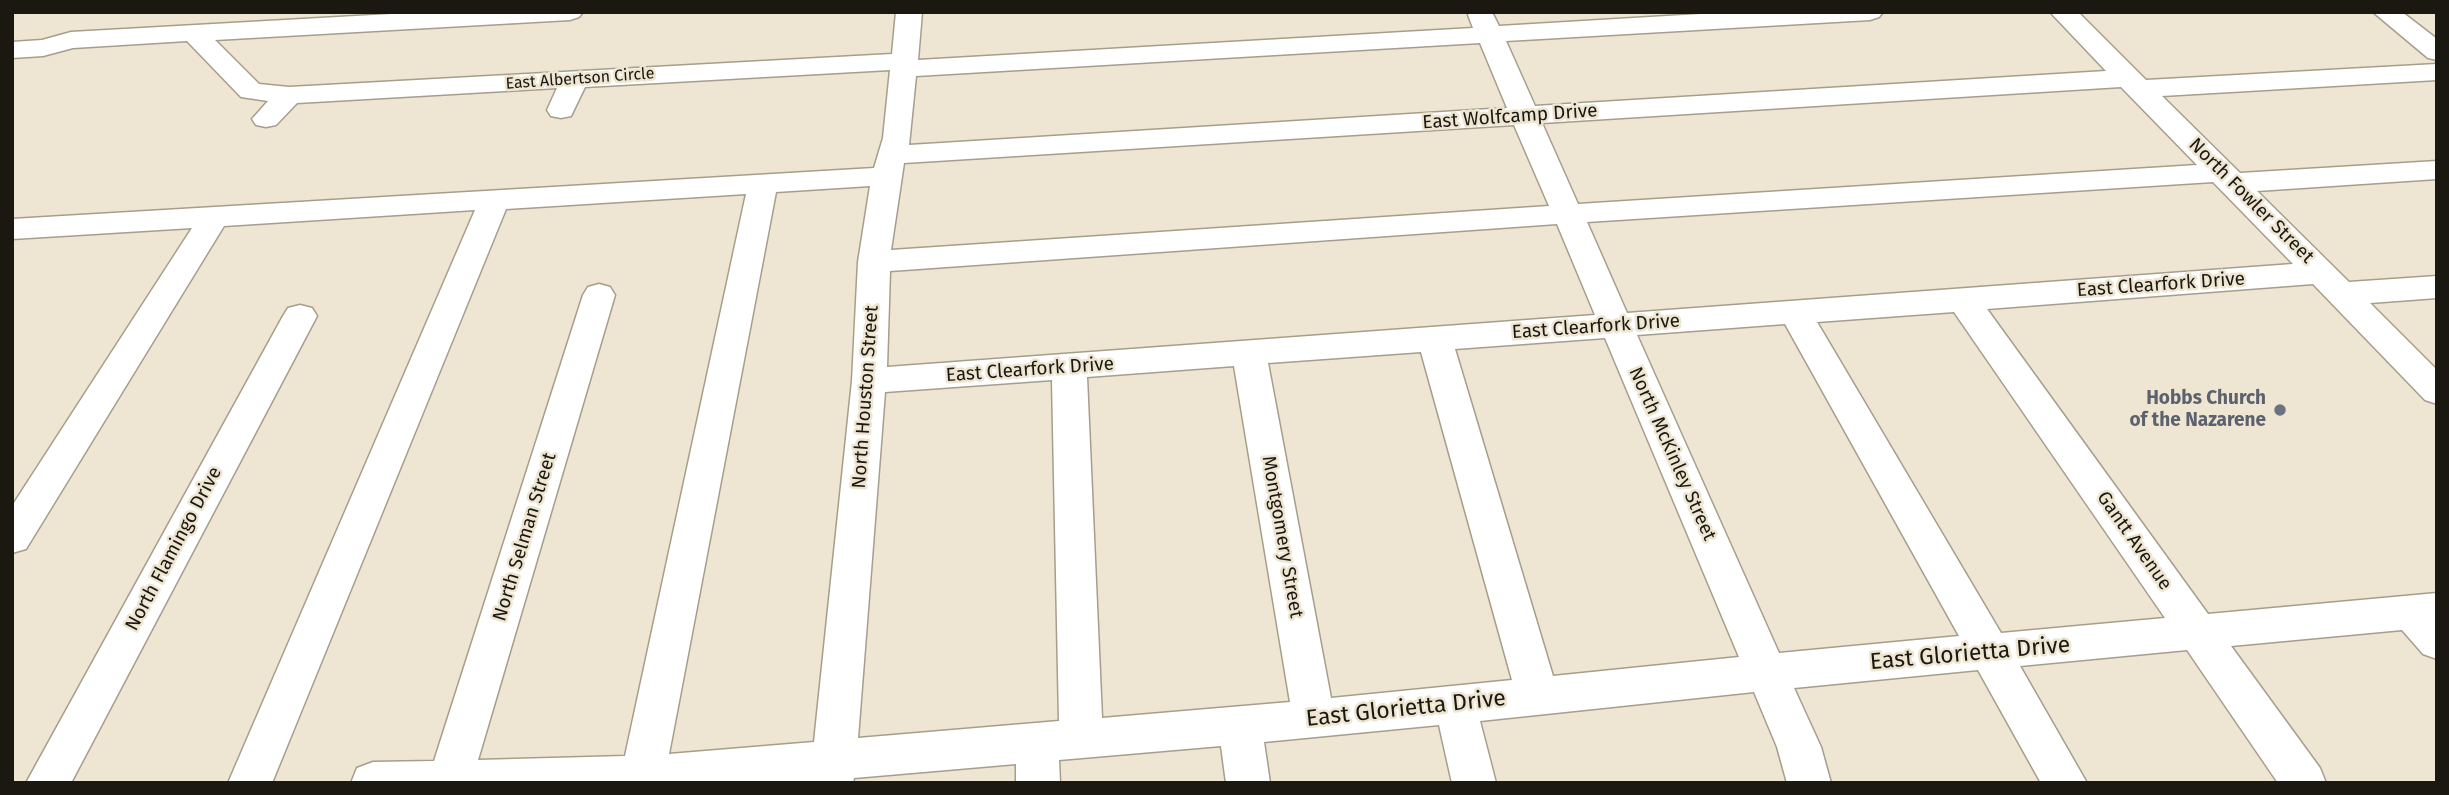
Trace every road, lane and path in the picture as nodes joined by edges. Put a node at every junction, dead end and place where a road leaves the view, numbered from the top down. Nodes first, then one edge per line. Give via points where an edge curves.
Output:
1 (570, 12) edge
2 (909, 12) edge
3 (1870, 12) edge
4 (2063, 12) edge
5 (2386, 12) edge
6 (1484, 23) edge
7 (194, 33) junction
8 (12, 50) edge
9 (2437, 52) edge
10 (905, 65) junction
11 (2437, 72) edge
12 (574, 80) junction
13 (2135, 84) junction
14 (289, 95) junction
15 (561, 110) dead end
16 (1526, 116) junction
17 (266, 119) dead end
18 (888, 166) junction
19 (2437, 170) edge
20 (2228, 178) junction
21 (763, 184) junction
22 (495, 199) junction
23 (1567, 214) junction
24 (215, 216) junction
25 (12, 229) edge
26 (874, 262) junction
27 (2332, 284) junction
28 (2437, 287) edge
29 (599, 295) dead end
30 (1963, 300) junction
31 (1795, 312) junction
32 (300, 316) dead end
33 (1616, 326) junction
34 (1436, 340) junction
35 (1249, 355) junction
36 (1069, 367) junction
37 (869, 381) junction
38 (2437, 391) edge
39 (12, 538) edge
40 (2428, 622) edge
41 (2198, 632) junction
42 (1991, 652) junction
43 (1767, 673) junction
44 (1538, 696) junction
45 (1455, 704) junction
46 (1314, 719) junction
47 (1240, 724) junction
48 (1081, 738) junction
49 (1038, 763) edge
50 (833, 771) edge
51 (643, 775) junction
52 (450, 780) junction
53 (48, 783) edge
54 (250, 783) edge
55 (373, 783) edge
56 (1248, 783) edge
57 (1474, 783) edge
58 (1809, 783) edge
59 (2065, 783) edge
60 (2304, 783) edge

1 - 7 street
2 - 10 street, North Houston Street
3 - 6 street, East Albertson Circle
4 - 13 street, North Fowler Street
5 - 9 street
6 - 10 street, East Albertson Circle
6 - 16 street, North McKinley Street
7 - 8 street via 71,40
7 - 14 street, East Albertson Circle via 251,91
10 - 12 street, East Albertson Circle
10 - 18 street, North Houston Street via 897,138
11 - 13 street, East Wolfcamp Drive
12 - 14 street, East Albertson Circle
12 - 15 street
13 - 16 street, East Wolfcamp Drive
13 - 20 street, North Fowler Street
14 - 17 street
16 - 18 street, East Wolfcamp Drive
16 - 23 street, North McKinley Street
18 - 21 street, East Wolfcamp Drive
18 - 26 street, North Houston Street
19 - 20 street
20 - 23 street
20 - 27 street, North Fowler Street
21 - 22 street, East Wolfcamp Drive
21 - 51 street
22 - 24 street, East Wolfcamp Drive
22 - 54 street
23 - 26 street
23 - 33 street, North McKinley Street
24 - 25 street, East Wolfcamp Drive
24 - 39 street
26 - 37 street, North Houston Street
27 - 28 street, East Clearfork Drive
27 - 30 street, East Clearfork Drive
27 - 38 street, North Fowler Street
29 - 52 street, North Selman Street
30 - 31 street, East Clearfork Drive
30 - 41 street, Gantt Avenue
31 - 33 street, East Clearfork Drive
31 - 42 street
32 - 53 street, North Flamingo Drive
33 - 34 street, East Clearfork Drive
33 - 43 street, North McKinley Street
34 - 35 street, East Clearfork Drive
34 - 44 street
35 - 36 street, East Clearfork Drive
35 - 46 street, Montgomery Street
36 - 37 street, East Clearfork Drive
36 - 48 street
37 - 50 street, North Houston Street
40 - 41 street, East Glorietta Drive
41 - 42 street, East Glorietta Drive
41 - 60 street, Gantt Avenue
42 - 43 street, East Glorietta Drive
42 - 59 street
43 - 44 street, East Glorietta Drive
43 - 58 street, North McKinley Street via 1800,747
44 - 45 street, East Glorietta Drive
45 - 46 street, East Glorietta Drive
45 - 57 street
46 - 47 street, East Glorietta Drive
47 - 48 street, East Glorietta Drive
47 - 56 street
48 - 49 street, East Glorietta Drive
49 - 50 street, East Glorietta Drive
50 - 51 street, East Glorietta Drive
51 - 52 street, East Glorietta Drive
52 - 55 street, East Glorietta Drive

